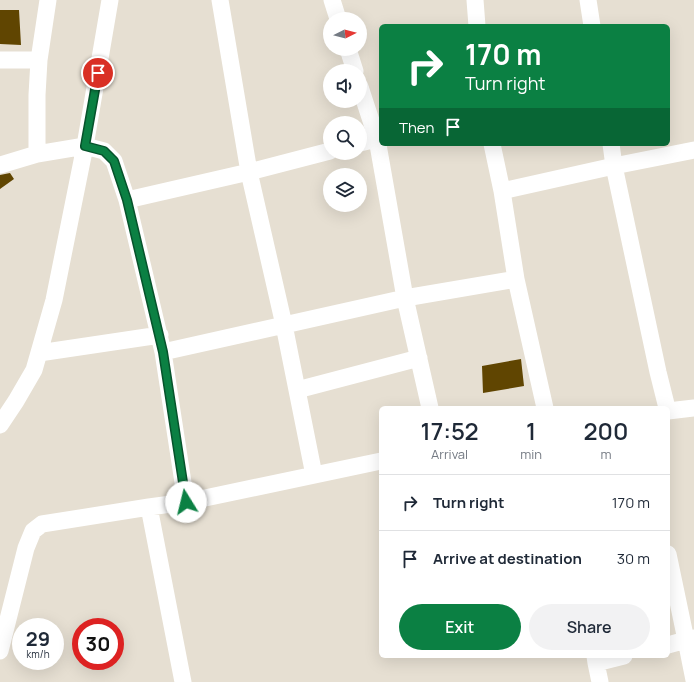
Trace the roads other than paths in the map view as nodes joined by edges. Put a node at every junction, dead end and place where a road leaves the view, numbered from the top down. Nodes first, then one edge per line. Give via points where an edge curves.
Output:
1 (48, 0) edge
2 (110, 0) edge
3 (220, 0) edge
4 (332, 0) edge
5 (475, 0) edge
6 (588, 0) edge
7 (336, 12) edge
8 (477, 24) edge
9 (592, 24) edge
10 (0, 60) edge
11 (39, 60) junction
12 (367, 106) edge
13 (379, 138) edge
14 (367, 141) edge
15 (85, 146) junction
16 (380, 146) edge
17 (492, 146) edge
18 (611, 146) edge
19 (694, 150) edge
20 (323, 153) edge
21 (36, 154) junction
22 (0, 165) edge
23 (614, 166) junction
24 (249, 172) junction
25 (502, 191) junction
26 (127, 200) junction
27 (516, 279) junction
28 (405, 298) junction
29 (284, 325) junction
30 (160, 335) junction
31 (163, 352) junction
32 (39, 353) junction
33 (419, 358) junction
34 (297, 390) junction
35 (430, 406) edge
36 (545, 406) edge
37 (667, 406) edge
38 (694, 408) edge
39 (670, 409) edge
40 (0, 425) edge
41 (379, 461) edge
42 (314, 474) junction
43 (186, 502) junction
44 (149, 507) junction
45 (670, 562) edge
46 (690, 639) edge
47 (670, 644) edge
48 (0, 651) edge
49 (610, 658) edge
50 (596, 660) edge
51 (694, 680) edge
52 (183, 682) edge
53 (600, 682) edge

1 - 11 street
2 - 15 street
3 - 24 street
4 - 7 street
5 - 8 street
6 - 9 street
10 - 11 street
11 - 21 street
12 - 13 street
13 - 14 street
15 - 21 street
15 - 26 street via 104,151 114,161
15 - 32 street via 54,300
16 - 28 street
17 - 25 street
18 - 23 street
19 - 23 street
20 - 24 street
21 - 22 street
23 - 25 street
23 - 37 street
24 - 26 street
24 - 29 street
25 - 27 street
26 - 30 street
27 - 28 street
27 - 36 street
28 - 29 street
28 - 33 street
29 - 31 street
29 - 34 street
30 - 31 street
30 - 32 street
31 - 43 street
32 - 40 street via 34,370
33 - 34 street
33 - 35 street
34 - 42 street
38 - 39 street
41 - 42 street
42 - 43 street
43 - 44 street
44 - 48 street via 42,524 33,531 26,548
44 - 52 street
45 - 46 street
46 - 47 street
46 - 51 street
49 - 50 street
50 - 53 street

